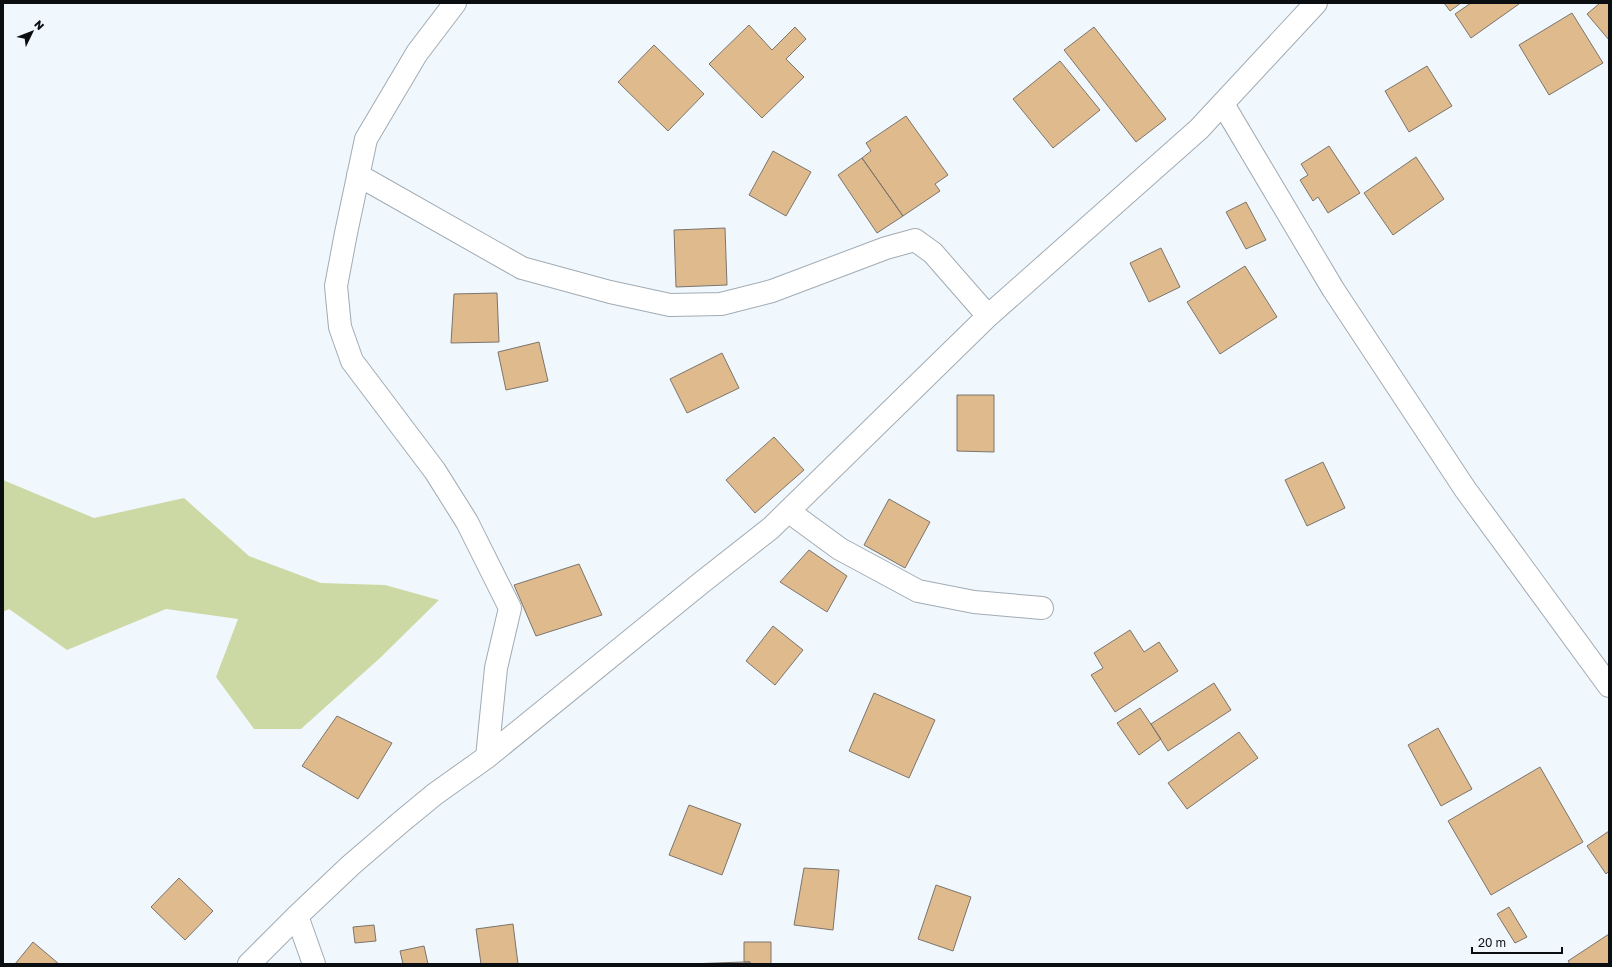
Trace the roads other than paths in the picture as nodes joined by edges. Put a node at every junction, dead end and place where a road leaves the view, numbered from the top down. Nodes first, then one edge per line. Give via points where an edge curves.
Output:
1 (455, 3) edge
2 (1316, 3) edge
3 (1223, 104) junction
4 (358, 175) junction
5 (988, 316) junction
6 (788, 511) junction
7 (1042, 608) dead end
8 (1609, 686) edge
9 (487, 757) junction
10 (297, 916) junction
11 (249, 964) edge
12 (314, 964) edge

1 - 4 street via 417,53 366,139
2 - 3 street
3 - 5 street via 1199,129
3 - 8 street via 1346,309 1465,489
4 - 5 street via 522,268 610,292 670,305 721,304 772,291 886,248 915,240 933,253
4 - 9 street via 336,286 340,327 352,361 435,471 467,522 510,608 496,668
5 - 6 street
6 - 7 street via 840,549 918,591 974,602
6 - 9 street via 771,528
9 - 10 street via 430,798 351,865
10 - 11 street
10 - 12 street

